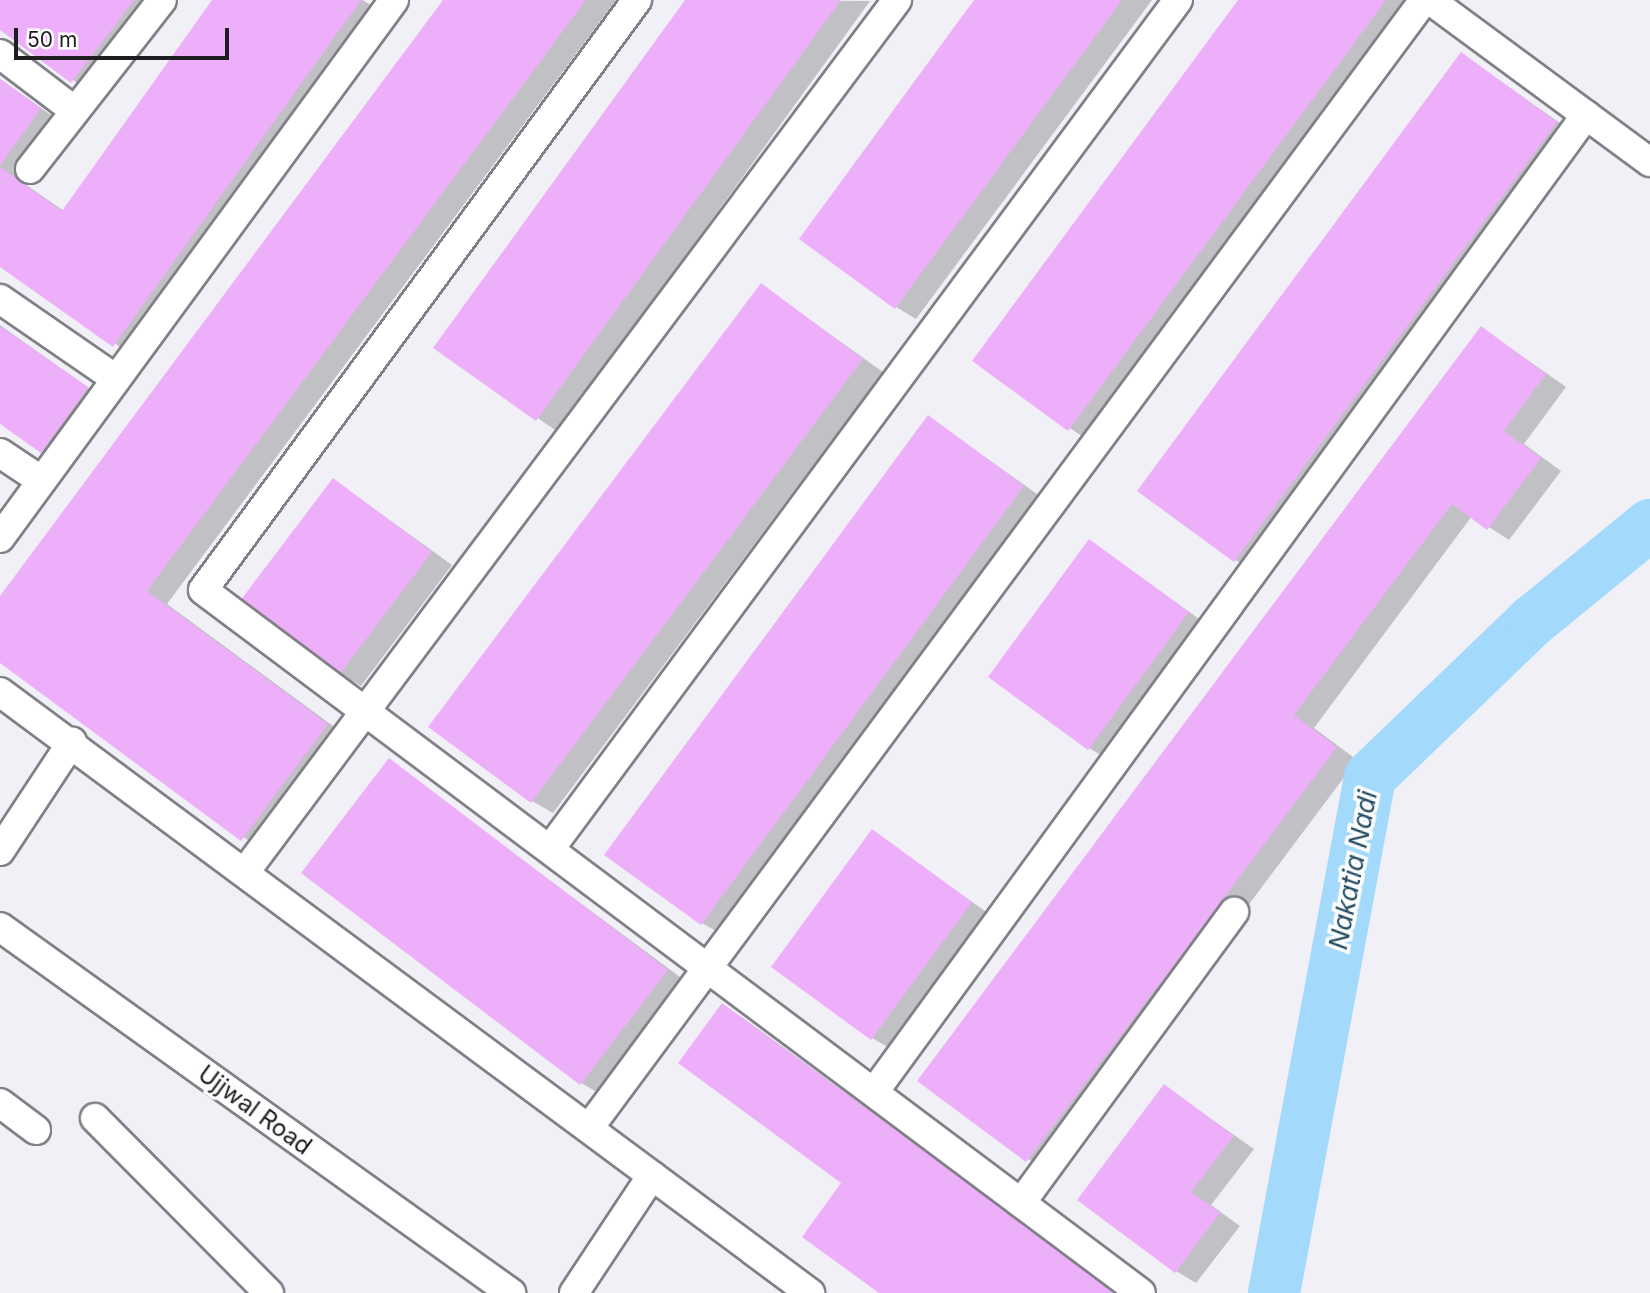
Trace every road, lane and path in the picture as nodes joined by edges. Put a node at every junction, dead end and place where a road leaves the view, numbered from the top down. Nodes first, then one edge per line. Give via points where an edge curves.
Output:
1 (162, 0) edge
2 (394, 0) edge
3 (637, 0) edge
4 (897, 0) edge
5 (1178, 0) edge
6 (1424, 0) edge
7 (1430, 0) edge
8 (0, 54) edge
9 (75, 111) junction
10 (1586, 115) junction
11 (1650, 162) edge
12 (30, 169) dead end
13 (0, 299) edge
14 (116, 379) junction
15 (0, 453) edge
16 (41, 481) junction
17 (0, 538) edge
18 (0, 692) edge
19 (365, 711) junction
20 (72, 742) junction
21 (550, 849) junction
22 (0, 851) edge
23 (245, 872) junction
24 (1234, 912) dead end
25 (0, 927) edge
26 (708, 967) junction
27 (874, 1092) junction
28 (0, 1103) edge
29 (95, 1118) dead end
30 (589, 1128) junction
31 (36, 1130) dead end
32 (652, 1175) junction
33 (1021, 1203) junction
34 (269, 1293) edge
35 (511, 1293) edge
36 (574, 1293) edge
37 (810, 1293) edge
38 (1141, 1293) edge

1 - 9 street
2 - 14 street
3 - 19 street via 203,590
4 - 19 street
5 - 21 street
6 - 26 street
7 - 10 street
8 - 9 street
9 - 12 street
10 - 11 street
10 - 27 street
13 - 14 street
14 - 16 street
15 - 16 street
16 - 17 street
18 - 20 street
19 - 21 street
19 - 23 street
20 - 22 street
20 - 23 street
21 - 26 street
23 - 30 street
24 - 33 street
25 - 35 street, Ujjwal Road
26 - 27 street
26 - 30 street
27 - 33 street
28 - 31 street
29 - 34 street
30 - 32 street
32 - 36 street
32 - 37 street
33 - 38 street

